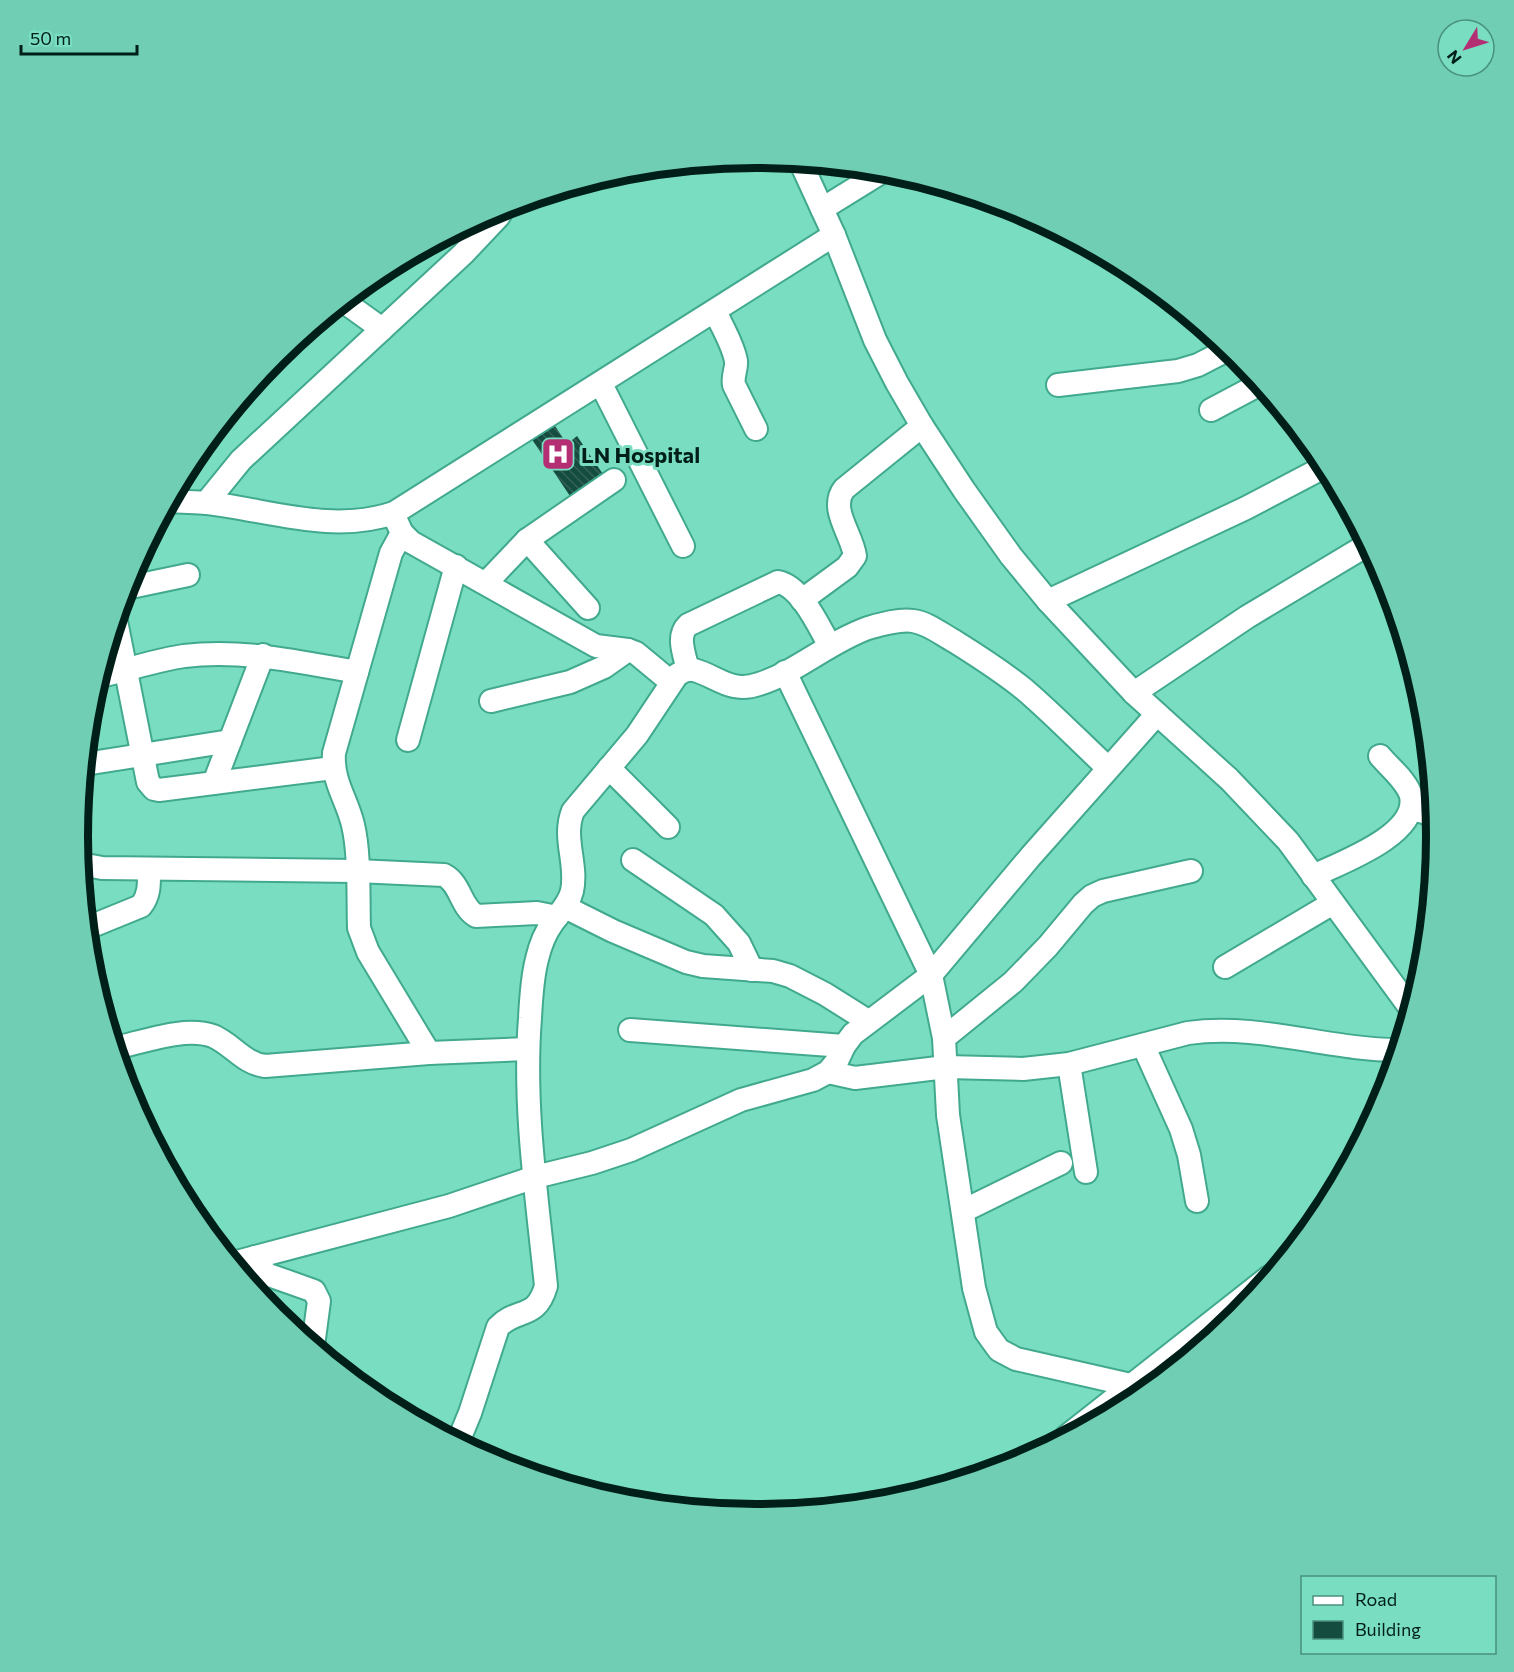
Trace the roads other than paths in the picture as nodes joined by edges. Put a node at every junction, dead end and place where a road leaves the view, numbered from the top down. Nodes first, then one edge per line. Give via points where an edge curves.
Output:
1 (804, 169) edge
2 (873, 178) edge
3 (822, 209) junction
4 (494, 221) edge
5 (834, 235) junction
6 (350, 306) edge
7 (715, 311) junction
8 (382, 329) junction
9 (1220, 354) edge
10 (601, 384) junction
11 (1058, 385) dead end
12 (1253, 388) edge
13 (1211, 410) dead end
14 (922, 426) junction
15 (756, 429) dead end
16 (1317, 471) edge
17 (614, 480) dead end
18 (178, 501) edge
19 (206, 503) junction
20 (398, 523) junction
21 (527, 540) junction
22 (682, 546) dead end
23 (1361, 549) edge
24 (456, 566) junction
25 (188, 575) dead end
26 (486, 583) junction
27 (137, 586) edge
28 (802, 600) junction
29 (1048, 601) junction
30 (588, 608) dead end
31 (119, 637) edge
32 (830, 646) junction
33 (628, 650) junction
34 (263, 656) junction
35 (126, 670) junction
36 (357, 672) junction
37 (785, 672) junction
38 (108, 674) edge
39 (680, 676) junction
40 (1134, 693) junction
41 (491, 701) dead end
42 (1157, 714) junction
43 (230, 741) junction
44 (408, 741) dead end
45 (143, 754) junction
46 (1380, 756) dead end
47 (93, 763) edge
48 (333, 768) junction
49 (609, 768) junction
50 (1108, 768) junction
51 (214, 783) junction
52 (1411, 809) junction
53 (1425, 812) edge
54 (668, 827) dead end
55 (633, 860) dead end
56 (89, 866) edge
57 (149, 869) junction
58 (357, 871) junction
59 (1191, 871) dead end
60 (1314, 876) junction
61 (1333, 903) junction
62 (561, 912) junction
63 (94, 925) edge
64 (1225, 967) dead end
65 (752, 970) junction
66 (931, 975) junction
67 (1405, 1001) edge
68 (868, 1021) junction
69 (630, 1030) dead end
70 (944, 1038) junction
71 (1143, 1045) junction
72 (123, 1046) edge
73 (844, 1046) junction
74 (527, 1049) junction
75 (1391, 1049) edge
76 (429, 1053) junction
77 (1069, 1064) junction
78 (946, 1067) junction
79 (828, 1072) junction
80 (1061, 1163) dead end
81 (1086, 1172) dead end
82 (535, 1177) junction
83 (1197, 1202) dead end
84 (963, 1211) junction
85 (255, 1257) junction
86 (241, 1261) edge
87 (1219, 1319) edge
88 (315, 1338) edge
89 (1163, 1367) edge
90 (1136, 1386) edge
91 (461, 1436) edge

1 - 3 street
2 - 3 street
3 - 5 street
4 - 8 street
5 - 7 street
5 - 14 street via 875,340
6 - 8 street
7 - 10 street
7 - 15 street via 735,356 734,385
8 - 19 street via 241,460
9 - 11 street via 1178,371
10 - 20 street
10 - 22 street
12 - 13 street
14 - 28 street via 838,496 837,504 855,556 848,567
14 - 29 street via 1004,546
16 - 29 street
17 - 21 street
18 - 19 street
19 - 20 street via 311,521
20 - 24 street via 411,542
20 - 36 street
21 - 26 street
21 - 30 street
23 - 40 street via 1247,617
24 - 26 street
24 - 44 street
25 - 27 street
26 - 33 street via 596,646
28 - 32 street
28 - 39 street via 778,582 688,625 682,634
29 - 40 street
31 - 35 street
32 - 37 street
32 - 50 street via 887,623 915,622 931,628 1024,689
33 - 39 street
33 - 41 street via 604,667 570,682
34 - 35 street via 182,657
34 - 36 street
34 - 43 street
35 - 38 street
35 - 45 street
36 - 48 street
37 - 39 street via 756,686 741,687 694,670
37 - 66 street
39 - 49 street
40 - 42 street
42 - 50 street
42 - 60 street via 1230,779 1288,841
43 - 45 street
43 - 51 street
45 - 47 street
45 - 51 street via 148,782 154,789
46 - 52 street via 1406,785
48 - 51 street
48 - 58 street via 353,823
49 - 54 street
49 - 62 street via 573,811 568,823 574,879 572,894
50 - 66 street
52 - 53 street
52 - 60 street via 1392,835
55 - 65 street via 714,915 739,943
56 - 57 street
57 - 58 street
57 - 63 street via 149,890 141,906
58 - 62 street via 444,875 476,916
58 - 76 street via 362,939
59 - 70 street via 1092,896 1012,982
60 - 61 street
61 - 64 street
61 - 67 street
62 - 65 street via 686,962
62 - 74 street via 542,941 537,961
65 - 68 street via 790,976
66 - 68 street
66 - 70 street
68 - 73 street
69 - 73 street
70 - 78 street
71 - 75 street via 1188,1033 1224,1030
71 - 77 street
71 - 83 street via 1181,1129
72 - 76 street via 178,1033 200,1034 212,1036 255,1065 265,1066
73 - 79 street
74 - 76 street
74 - 82 street
77 - 78 street via 1023,1069
77 - 81 street
78 - 79 street via 855,1078
78 - 84 street via 948,1114
79 - 82 street via 813,1080 741,1100 631,1150
80 - 84 street
82 - 85 street via 449,1206
82 - 91 street via 546,1286 536,1307 504,1321 498,1328
84 - 90 street via 974,1288 986,1332 999,1350 1016,1359
85 - 86 street
85 - 88 street via 266,1274 314,1290 319,1300
87 - 89 street

